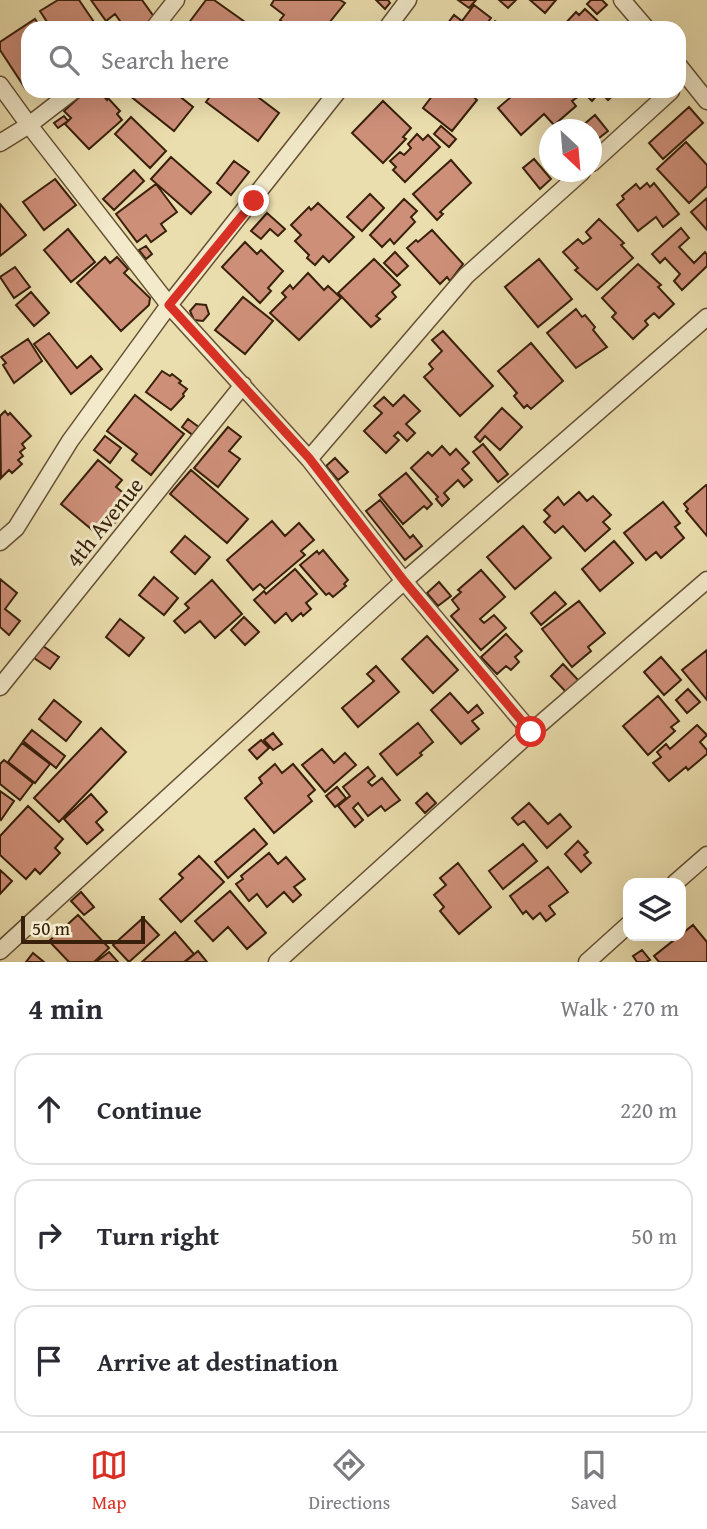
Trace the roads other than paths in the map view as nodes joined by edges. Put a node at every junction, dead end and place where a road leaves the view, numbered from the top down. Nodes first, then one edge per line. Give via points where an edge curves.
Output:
1 (176, 0) edge
2 (408, 0) edge
3 (622, 0) edge
4 (160, 21) edge
5 (392, 21) edge
6 (640, 21) edge
7 (686, 79) edge
8 (0, 85) edge
9 (64, 98) edge
10 (332, 98) edge
11 (663, 98) edge
12 (707, 101) edge
13 (29, 125) junction
14 (0, 143) edge
15 (602, 154) edge
16 (571, 182) edge
17 (169, 305) junction
18 (707, 317) edge
19 (243, 385) junction
20 (309, 458) junction
21 (0, 542) edge
22 (707, 580) edge
23 (404, 581) junction
24 (0, 687) edge
25 (531, 732) junction
26 (707, 855) edge
27 (681, 878) edge
28 (623, 930) edge
29 (0, 951) edge
30 (277, 962) edge
31 (587, 962) edge

1 - 4 street
2 - 5 street
3 - 6 street
7 - 12 street
8 - 13 street
9 - 13 street
10 - 17 street
11 - 15 street
13 - 14 street
13 - 17 street
16 - 20 street via 466,276
17 - 19 street
17 - 21 street via 69,441 16,528
18 - 23 street
19 - 20 street
19 - 24 street, 4th Avenue
20 - 23 street
22 - 25 street
23 - 25 street
23 - 29 street
25 - 30 street
26 - 27 street
28 - 31 street

